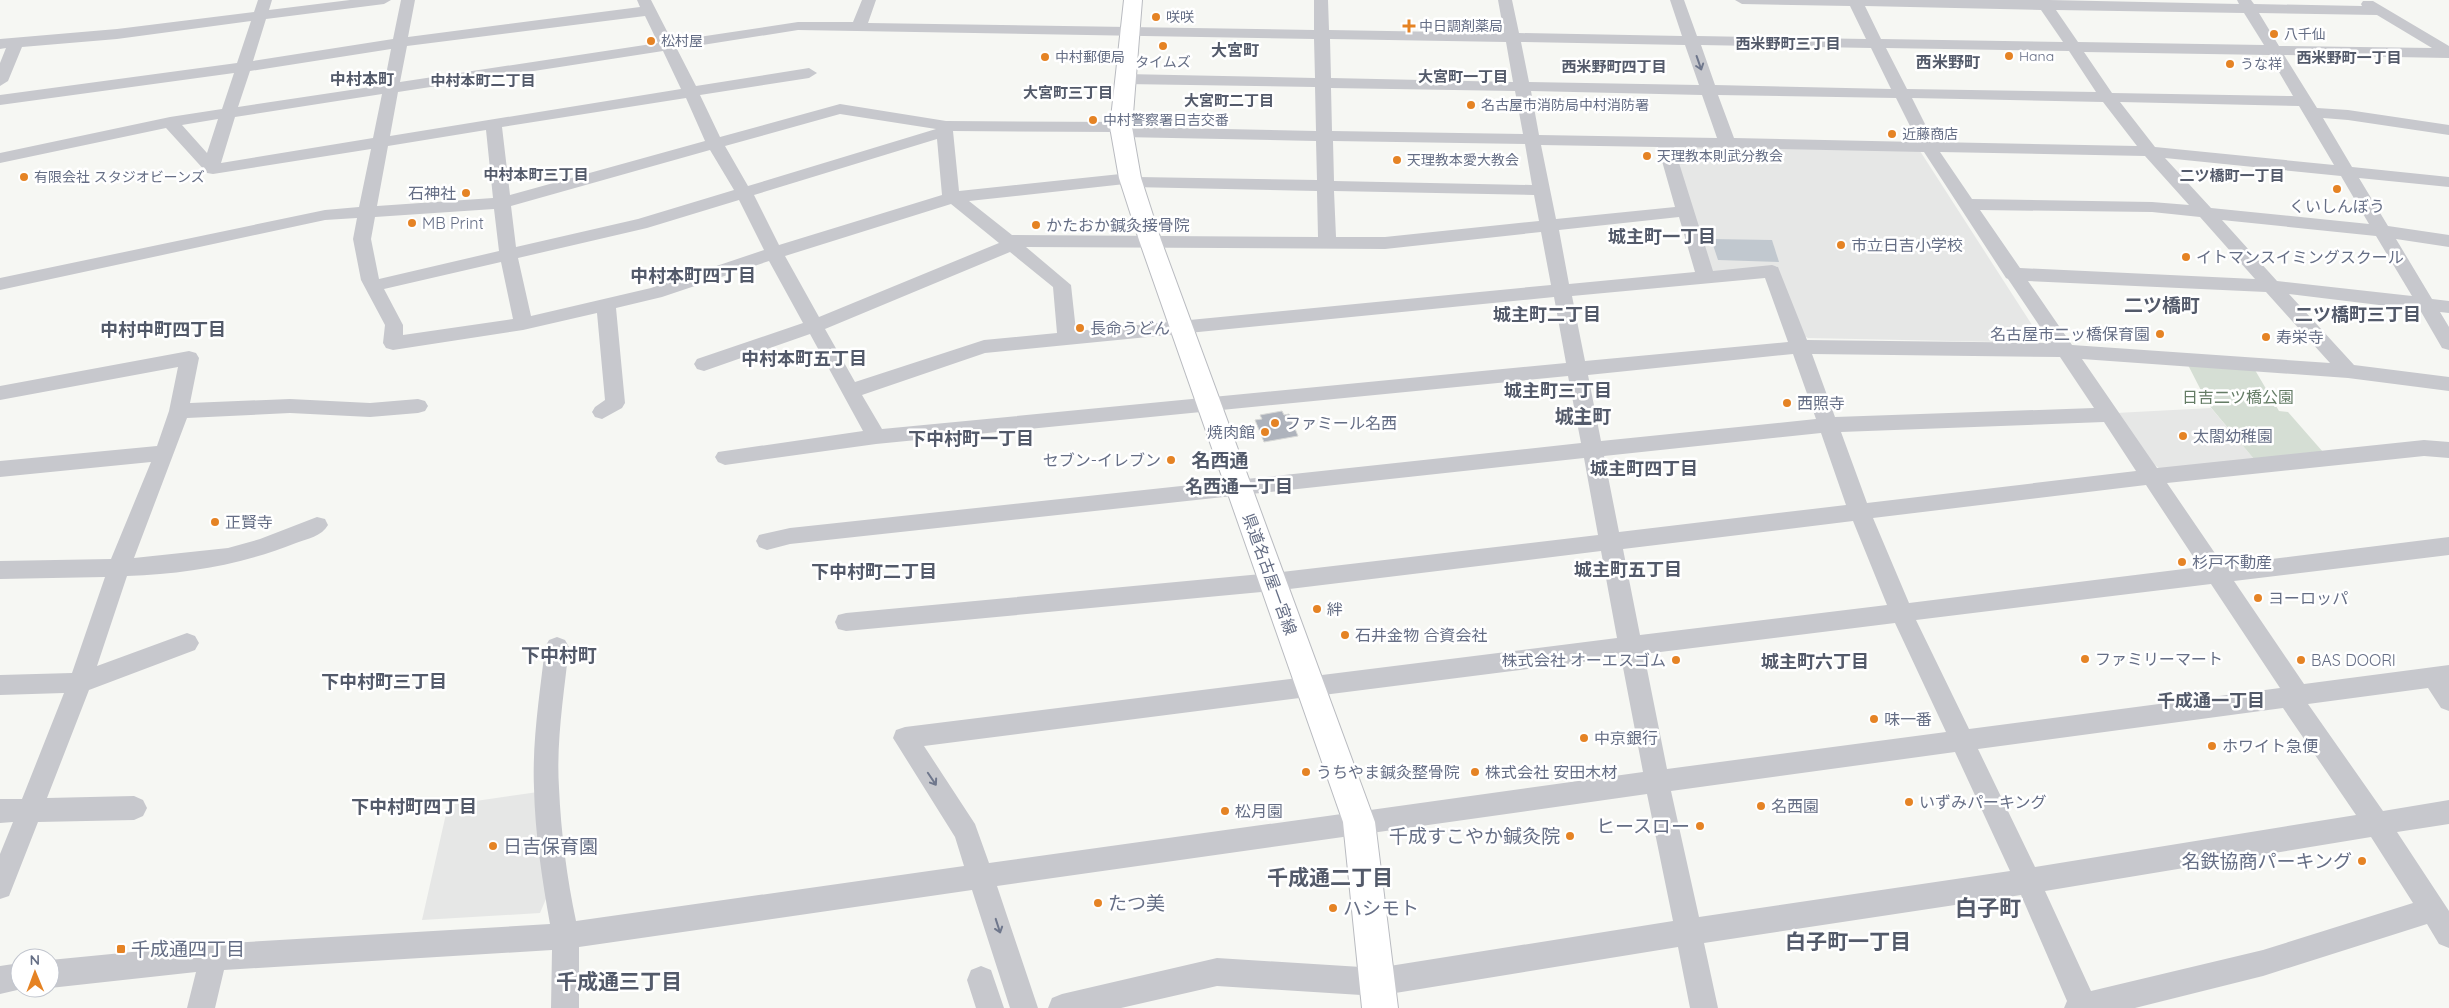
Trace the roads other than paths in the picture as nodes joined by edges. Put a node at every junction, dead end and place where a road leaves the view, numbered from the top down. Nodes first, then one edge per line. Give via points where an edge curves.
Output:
1 (265, 0) edge
2 (384, 0) edge
3 (408, 0) edge
4 (869, 0) edge
5 (1133, 0) edge
6 (1321, 0) edge
7 (1505, 0) edge
8 (1677, 0) edge
9 (1742, 0) edge
10 (2362, 0) edge
11 (1854, 1) edge
12 (2044, 3) edge
13 (646, 5) edge
14 (2247, 5) edge
15 (2381, 12) junction
16 (260, 16) junction
17 (860, 26) junction
18 (1129, 30) junction
19 (1322, 33) junction
20 (1512, 37) junction
21 (1691, 41) junction
22 (16, 43) junction
23 (400, 43) junction
24 (1876, 43) junction
25 (0, 44) edge
26 (667, 46) junction
27 (2073, 47) junction
28 (2446, 48) edge
29 (2274, 51) junction
30 (244, 66) junction
31 (809, 73) dead end
32 (1125, 79) junction
33 (0, 81) edge
34 (1323, 84) junction
35 (391, 88) junction
36 (1521, 88) junction
37 (1708, 89) junction
38 (692, 92) junction
39 (1901, 93) junction
40 (2108, 98) junction
41 (0, 100) edge
42 (2308, 107) junction
43 (228, 114) junction
44 (170, 122) junction
45 (494, 124) junction
46 (945, 129) junction
47 (1122, 130) junction
48 (2449, 130) edge
49 (1325, 134) junction
50 (1531, 139) junction
51 (1664, 141) junction
52 (382, 142) junction
53 (1726, 142) junction
54 (715, 144) junction
55 (1928, 146) junction
56 (2150, 151) junction
57 (0, 158) edge
58 (211, 167) junction
59 (2346, 171) junction
60 (1131, 180) junction
61 (2449, 182) edge
62 (1326, 185) junction
63 (1540, 190) junction
64 (744, 193) junction
65 (954, 197) junction
66 (501, 203) junction
67 (1966, 204) junction
68 (1685, 212) junction
69 (2203, 212) junction
70 (369, 213) junction
71 (1547, 225) junction
72 (2382, 230) junction
73 (1150, 240) junction
74 (2449, 241) edge
75 (1011, 243) junction
76 (1327, 243) junction
77 (774, 253) junction
78 (508, 255) junction
79 (2012, 274) junction
80 (1706, 278) junction
81 (0, 284) edge
82 (373, 286) junction
83 (2271, 286) junction
84 (1561, 292) junction
85 (2425, 303) junction
86 (606, 305) junction
87 (2449, 307) edge
88 (523, 324) junction
89 (814, 326) junction
90 (1181, 326) junction
91 (1067, 338) junction
92 (2449, 343) edge
93 (1800, 347) junction
94 (2066, 352) junction
95 (704, 364) dead end
96 (1576, 369) junction
97 (2348, 371) junction
98 (2449, 384) edge
99 (852, 391) junction
100 (0, 393) edge
101 (1209, 403) junction
102 (418, 406) dead end
103 (179, 411) junction
104 (602, 412) dead end
105 (2108, 415) junction
106 (1827, 425) junction
107 (876, 436) junction
108 (1593, 450) junction
109 (2449, 450) edge
110 (165, 453) junction
111 (725, 457) dead end
112 (0, 469) edge
113 (2150, 477) junction
114 (1239, 486) junction
115 (1860, 513) junction
116 (317, 525) dead end
117 (767, 541) dead end
118 (1611, 542) junction
119 (2449, 546) edge
120 (119, 568) junction
121 (0, 570) edge
122 (2218, 576) junction
123 (1273, 582) junction
124 (1902, 614) junction
125 (846, 622) dead end
126 (187, 643) dead end
127 (1632, 646) junction
128 (557, 647) dead end
129 (2442, 676) edge
130 (80, 683) junction
131 (0, 685) edge
132 (1310, 685) junction
133 (2294, 697) junction
134 (2449, 701) edge
135 (1962, 742) junction
136 (1657, 782) junction
137 (134, 808) dead end
138 (29, 810) junction
139 (0, 811) edge
140 (2449, 812) edge
141 (1359, 822) junction
142 (2377, 824) junction
143 (982, 877) junction
144 (2028, 881) junction
145 (0, 887) edge
146 (2432, 910) junction
147 (1688, 932) junction
148 (2449, 935) edge
149 (566, 936) junction
150 (214, 957) junction
151 (60, 973) edge
152 (981, 980) dead end
153 (1378, 995) edge
154 (201, 1008) edge
155 (565, 1008) edge
156 (990, 1008) edge
157 (1024, 1008) edge
158 (1062, 1008) edge
159 (1704, 1008) edge
160 (2082, 1008) edge

1 - 16 street
2 - 16 street
3 - 23 street
4 - 17 street
5 - 18 main road, 県道名古屋一宮線
6 - 19 street
7 - 20 street
8 - 21 street
9 - 11 street
10 - 15 street
11 - 12 street
11 - 24 street
12 - 14 street
12 - 27 street
13 - 23 street
13 - 26 street
14 - 15 street
14 - 29 street
15 - 28 street
16 - 22 street
16 - 30 street
17 - 18 street
17 - 26 street via 798,26
18 - 19 street
18 - 32 main road, 県道名古屋一宮線
19 - 20 street
19 - 34 street
20 - 21 street
20 - 36 street
21 - 24 street
21 -> 37 street
22 - 25 street
22 - 33 street
23 - 30 street
23 - 35 street
24 - 27 street
24 - 39 street
26 - 35 street
26 - 38 street
27 - 29 street
27 - 40 street
28 - 29 street
29 - 42 street
30 - 41 street
30 - 43 street
31 - 38 street
32 - 34 street
32 - 47 main road, 県道名古屋一宮線
34 - 36 street
34 - 49 street
35 - 43 street
35 - 52 street
36 - 37 street
36 - 50 street
37 - 39 street
37 - 53 street
38 - 45 street
38 - 54 street
39 - 40 street
39 - 55 street
40 - 42 street
40 - 56 street
42 - 48 street
42 - 59 street
43 - 44 street
43 - 58 street
44 - 57 street
44 - 58 street
45 - 52 street
45 - 66 street
46 - 47 street
46 - 54 street via 840,109
46 - 64 street
46 - 65 street via 951,195
47 - 49 street
47 - 60 main road, 県道名古屋一宮線
49 - 50 street
49 - 62 street
50 - 51 street
50 - 63 street
51 - 53 street
51 - 68 street
52 - 58 street
52 - 70 street
53 - 55 street
54 - 64 street
54 - 66 street
55 - 56 street
55 - 67 street
56 - 59 street
56 - 69 street
59 - 61 street
59 - 72 street
60 - 62 street
60 - 65 street
60 - 73 main road, 県道名古屋一宮線
62 - 63 street
62 - 76 street
63 - 71 street
64 - 77 street
64 - 78 street via 641,224
65 - 75 street
65 - 77 street
66 - 70 street
66 - 78 street
67 - 69 street via 2152,207
67 - 79 street
68 - 71 street
68 - 80 street
69 - 72 street
69 - 83 street
70 - 81 street via 325,215
70 - 82 street via 362,239
71 - 76 street via 1384,243
71 - 84 street
72 - 74 street
72 - 85 street
73 - 75 street
73 - 76 street
73 - 90 main road, 県道名古屋一宮線
75 - 89 street
75 - 91 street via 1062,285
77 - 86 street via 661,292
77 - 89 street
78 - 82 street
78 - 88 street
79 - 83 street
79 - 94 street
80 - 84 street
80 - 93 street via 1772,271
82 - 88 street via 394,325 393,343
83 - 85 street
83 - 97 street
84 - 90 street
84 - 96 street
85 - 87 street
85 - 92 street
86 - 88 street
86 - 104 street via 615,403
89 - 95 street
89 - 99 street
90 - 91 street
90 - 101 main road, 県道名古屋一宮線
91 - 99 street via 984,347
93 - 94 street
93 - 96 street
93 - 106 street
94 - 97 street
94 - 105 street
96 - 101 street
96 - 108 street
97 - 98 street
99 - 107 street
100 - 103 street via 189,358
101 - 107 street
101 - 114 main road, 県道名古屋一宮線
102 - 103 street via 370,410 290,406
103 - 110 street
105 - 106 street
105 - 113 street
106 - 108 street
106 - 115 street
107 - 111 street
108 - 114 street
108 - 118 street
109 - 113 street via 2424,448
110 - 112 street
110 - 120 street
113 - 115 street
113 - 122 street
114 - 117 street
114 - 123 main road, 県道名古屋一宮線
115 - 118 street
115 - 124 street
116 - 120 street via 297,535 218,559
118 - 123 street
118 - 127 street
119 - 122 street
120 - 121 street
120 - 130 street
122 - 124 street
122 - 133 street
123 - 125 street
123 - 132 main road, 県道名古屋一宮線
124 - 127 street
124 - 135 street
126 - 130 street
127 - 132 street
127 - 136 street
128 - 149 street via 546,787 556,886
129 - 133 street
129 - 134 street
130 - 131 street
130 - 138 street
132 - 141 main road, 県道名古屋一宮線
132 -> 143 street via 905,738 966,832
133 - 135 street
133 - 142 street
135 - 136 street
135 - 144 street
136 - 141 street
136 - 147 street
137 - 138 street
138 - 139 street
138 - 145 street
140 - 142 street
141 - 143 street
141 - 153 main road, 県道名古屋一宮線
142 - 144 street
142 - 146 street
143 - 149 street
143 -> 157 street
144 - 147 street
144 - 160 street
146 - 148 street
146 - 160 street via 2263,963
147 - 153 street
147 - 159 street
149 - 150 street
149 - 155 street
150 - 151 street
150 - 154 street
152 - 156 street
153 - 158 street via 1217,972

